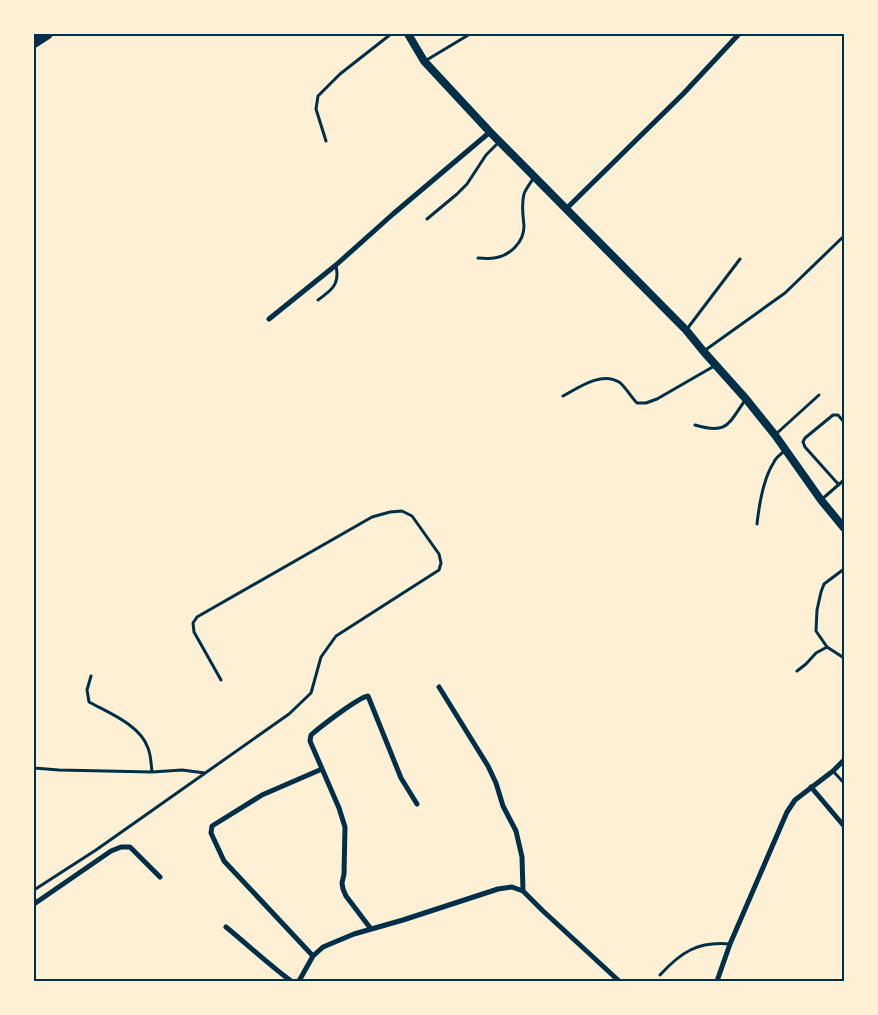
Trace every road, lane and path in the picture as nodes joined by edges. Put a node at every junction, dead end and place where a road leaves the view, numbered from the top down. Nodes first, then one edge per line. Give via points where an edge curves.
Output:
1 (48, 34) edge
2 (391, 34) edge
3 (408, 34) edge
4 (470, 34) edge
5 (739, 34) edge
6 (34, 43) edge
7 (424, 61) junction
8 (490, 132) junction
9 (326, 141) dead end
10 (500, 141) junction
11 (535, 177) junction
12 (566, 209) junction
13 (427, 219) dead end
14 (844, 236) edge
15 (478, 258) dead end
16 (740, 259) dead end
17 (336, 265) junction
18 (318, 300) dead end
19 (269, 319) dead end
20 (686, 330) junction
21 (704, 352) junction
22 (716, 365) junction
23 (819, 395) dead end
24 (563, 396) dead end
25 (746, 399) junction
26 (844, 422) edge
27 (695, 424) dead end
28 (775, 435) junction
29 (786, 450) junction
30 (844, 480) edge
31 (839, 485) junction
32 (821, 500) junction
33 (756, 524) dead end
34 (844, 528) edge
35 (844, 569) edge
36 (827, 647) junction
37 (844, 658) edge
38 (797, 671) dead end
39 (91, 676) dead end
40 (221, 680) dead end
41 (438, 687) dead end
42 (844, 760) edge
43 (34, 768) edge
44 (322, 769) junction
45 (833, 771) junction
46 (152, 772) junction
47 (206, 774) junction
48 (844, 783) edge
49 (812, 788) junction
50 (417, 804) dead end
51 (844, 826) edge
52 (160, 877) dead end
53 (34, 890) edge
54 (523, 891) junction
55 (34, 904) edge
56 (226, 927) dead end
57 (371, 929) junction
58 (730, 944) junction
59 (313, 956) junction
60 (660, 975) dead end
61 (291, 981) edge
62 (299, 981) edge
63 (619, 981) edge
64 (717, 981) edge

1 - 6 highway
2 - 9 lane via 340,74 318,96 316,109
3 - 7 street
4 - 7 lane
5 - 12 street
7 - 8 street
8 - 10 street
8 - 17 street
10 - 11 street
10 - 13 lane via 486,155 467,184
11 - 12 street
11 - 15 lane via 524,192 524,228 517,246 495,258
12 - 20 street
14 - 21 lane via 785,293
16 - 20 lane
17 - 18 lane via 338,274 334,286
17 - 19 street
20 - 21 street
21 - 22 street
22 - 24 lane via 646,403 638,403 619,382 606,378
22 - 25 street
23 - 28 lane
25 - 27 lane via 721,429
25 - 28 street
26 - 31 lane via 833,414 803,442
28 - 29 street
29 - 32 street
29 - 33 lane via 774,461 767,477
30 - 31 lane
31 - 32 lane
32 - 34 street
35 - 36 lane via 824,584 817,610 816,631
36 - 37 lane
36 - 38 lane
39 - 46 lane via 87,690 89,702 128,723 141,735 148,748
40 - 47 lane via 194,632 193,623 197,617 372,517 402,511 412,516 438,554 441,563 438,570 336,636 321,657 311,693 289,714
41 - 54 street via 488,766 516,831 522,857
42 - 45 street
43 - 46 lane
44 - 50 street via 310,741 311,735 368,696 401,778
44 - 57 street via 345,826 343,889
44 - 59 street via 262,795 211,829 224,861
45 - 48 lane
45 - 49 street
46 - 47 lane via 182,770
47 - 53 lane
49 - 51 street
49 - 58 street via 795,800 787,812
52 - 55 street via 130,847 121,847
54 - 57 street via 512,887 498,888
54 - 63 street
56 - 61 street
57 - 59 street via 323,947
58 - 60 lane via 716,942 688,950
58 - 64 street
59 - 62 street

